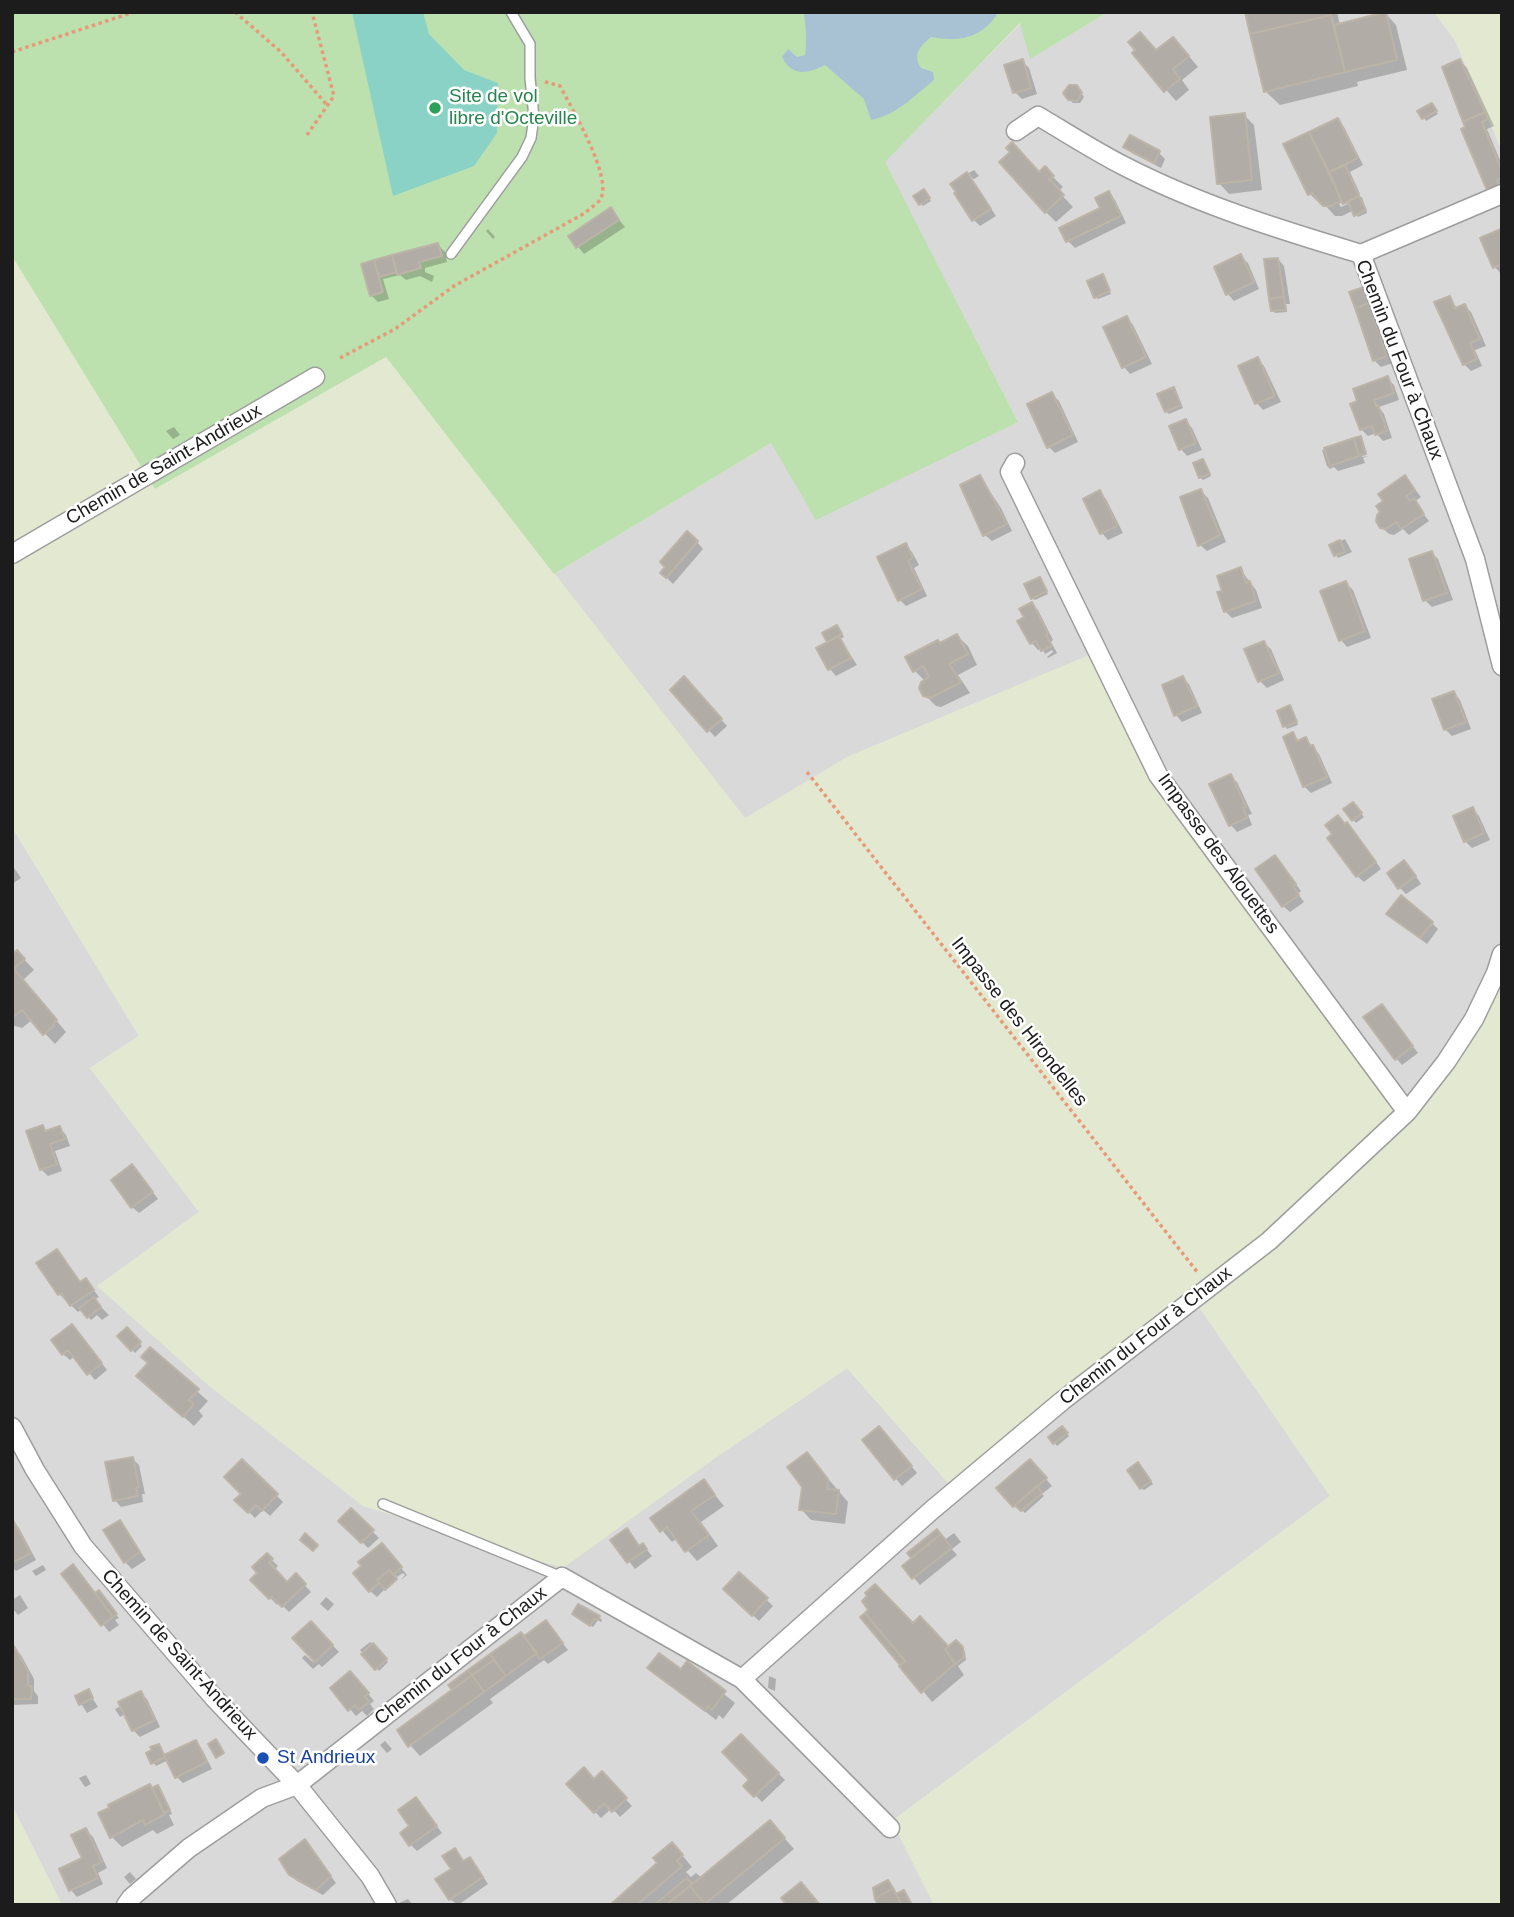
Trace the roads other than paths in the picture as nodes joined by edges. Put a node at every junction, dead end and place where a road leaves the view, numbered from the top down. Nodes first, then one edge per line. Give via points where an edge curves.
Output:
1 (511, 12) edge
2 (1016, 131) dead end
3 (1502, 194) edge
4 (451, 254) dead end
5 (1360, 254) junction
6 (315, 377) dead end
7 (1016, 463) dead end
8 (12, 554) edge
9 (1502, 666) edge
10 (1502, 954) edge
11 (1407, 1112) junction
12 (12, 1427) edge
13 (383, 1504) dead end
14 (562, 1577) junction
15 (742, 1679) junction
16 (297, 1785) junction
17 (890, 1828) dead end
18 (126, 1905) edge
19 (387, 1905) edge

1 - 4 lane via 530,44 531,138
2 - 5 street, Chemin du Four à Chaux via 1038,116 1126,167 1202,200
3 - 5 street
5 - 9 street, Chemin du Four à Chaux via 1475,559
6 - 8 street, Chemin de Saint-Andrieux
7 - 11 street, Impasse des Alouettes via 1010,472 1158,775
10 - 11 street, Chemin du Four à Chaux via 1474,1019
11 - 15 street, Chemin du Four à Chaux via 1269,1241 1062,1401
12 - 16 street, Chemin de Saint-Andrieux via 83,1546 215,1699
13 - 14 lane
14 - 15 street, Chemin du Four à Chaux
14 - 16 street, Chemin du Four à Chaux
15 - 17 street, Chemin du Four à Chaux
16 - 18 street, Chemin du Four à Chaux via 262,1798 189,1847
16 - 19 street, Chemin de Saint-Andrieux via 370,1875

